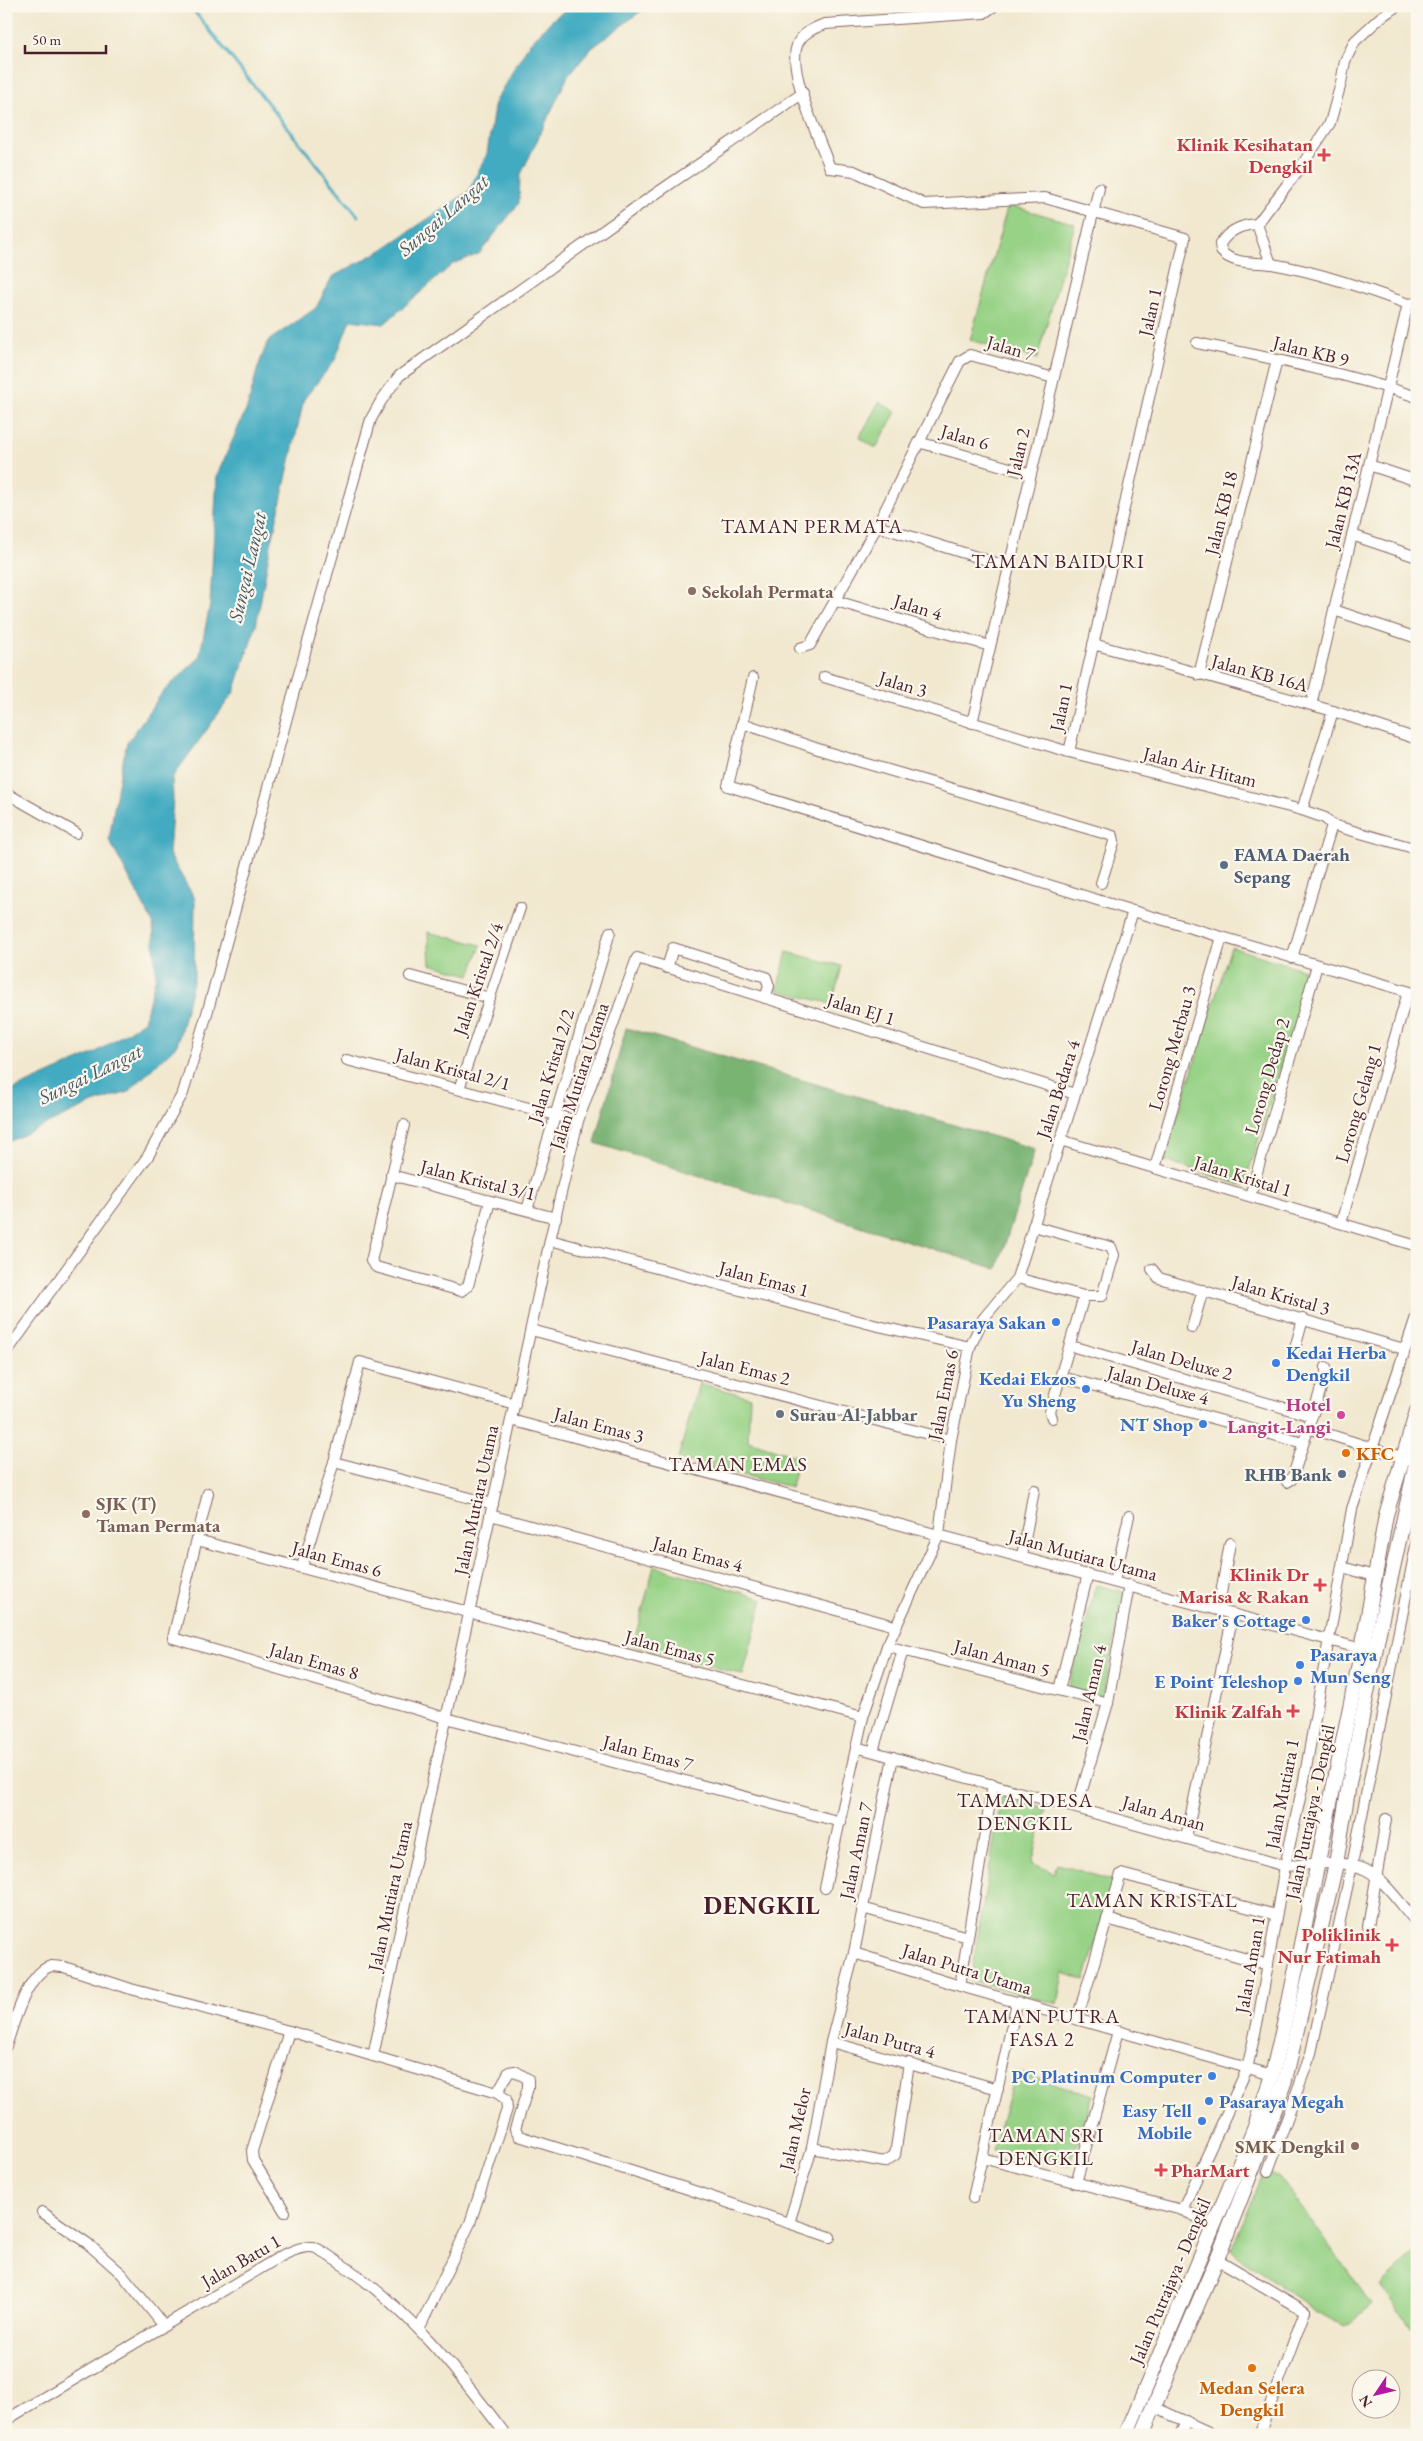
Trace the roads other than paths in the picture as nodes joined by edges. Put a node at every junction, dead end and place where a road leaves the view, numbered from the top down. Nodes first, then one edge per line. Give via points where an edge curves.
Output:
1 (994, 6) edge
2 (1397, 6) edge
3 (803, 93) junction
4 (1099, 188) dead end
5 (1093, 213) junction
6 (1258, 224) junction
7 (1271, 264) junction
8 (1413, 304) edge
9 (1197, 343) dead end
10 (1277, 360) junction
11 (1054, 378) junction
12 (1388, 387) junction
13 (1417, 397) edge
14 (918, 442) junction
15 (1369, 465) junction
16 (1031, 474) junction
17 (1417, 481) edge
18 (877, 526) junction
19 (1352, 534) junction
20 (1417, 557) edge
21 (1009, 567) junction
22 (836, 600) junction
23 (1334, 610) junction
24 (1417, 638) edge
25 (1093, 644) junction
26 (990, 646) junction
27 (800, 648) dead end
28 (1199, 675) junction
29 (753, 678) dead end
30 (824, 678) dead end
31 (1311, 705) junction
32 (1333, 711) junction
33 (742, 723) junction
34 (972, 724) junction
35 (1417, 739) edge
36 (1069, 752) junction
37 (6, 793) edge
38 (1302, 810) junction
39 (1332, 825) junction
40 (76, 833) dead end
41 (1417, 849) edge
42 (1101, 884) dead end
43 (520, 908) dead end
44 (1132, 911) junction
45 (610, 932) dead end
46 (1222, 937) junction
47 (637, 958) joint
48 (1292, 958) junction
49 (1318, 965) junction
50 (666, 968) junction
51 (410, 976) dead end
52 (1412, 993) edge
53 (490, 998) junction
54 (766, 998) junction
55 (347, 1060) dead end
56 (459, 1089) junction
57 (1075, 1094) junction
58 (554, 1114) junction
59 (578, 1121) junction
60 (404, 1125) dead end
61 (1060, 1140) junction
62 (1155, 1168) junction
63 (391, 1175) junction
64 (1250, 1196) junction
65 (490, 1201) junction
66 (527, 1210) junction
67 (556, 1218) junction
68 (1341, 1223) junction
69 (1033, 1226) junction
70 (550, 1240) junction
71 (1417, 1246) edge
72 (1152, 1269) dead end
73 (1017, 1278) junction
74 (1203, 1290) junction
75 (1084, 1296) junction
76 (1417, 1314) edge
77 (1303, 1320) junction
78 (1192, 1328) dead end
79 (531, 1330) junction
80 (1071, 1346) junction
81 (970, 1347) junction
82 (1404, 1349) junction
83 (6, 1353) edge
84 (1293, 1356) dead end
85 (1326, 1367) dead end
86 (1062, 1377) junction
87 (515, 1404) junction
88 (1417, 1411) edge
89 (1312, 1416) junction
90 (1052, 1418) dead end
91 (511, 1420) junction
92 (1308, 1428) junction
93 (951, 1440) junction
94 (1303, 1443) junction
95 (1372, 1448) junction
96 (1402, 1457) junction
97 (1416, 1460) edge
98 (334, 1462) junction
99 (1287, 1482) dead end
100 (1034, 1490) dead end
101 (208, 1493) dead end
102 (493, 1504) junction
103 (490, 1515) junction
104 (1129, 1516) dead end
105 (939, 1534) junction
106 (197, 1540) junction
107 (1417, 1541) edge
108 (1230, 1543) dead end
109 (1022, 1556) junction
110 (1342, 1567) junction
111 (302, 1568) junction
112 (1088, 1574) junction
113 (1374, 1576) junction
114 (1114, 1582) junction
115 (1129, 1586) junction
116 (1218, 1610) junction
117 (469, 1611) junction
118 (1233, 1614) junction
119 (895, 1626) junction
120 (1330, 1640) junction
121 (887, 1646) junction
122 (1362, 1648) junction
123 (902, 1650) junction
124 (1059, 1690) junction
125 (1108, 1703) junction
126 (863, 1717) junction
127 (446, 1718) junction
128 (856, 1747) junction
129 (872, 1751) junction
130 (893, 1757) junction
131 (993, 1784) junction
132 (1349, 1784) junction
133 (1367, 1788) junction
134 (1077, 1807) junction
135 (1386, 1819) dead end
136 (841, 1822) junction
137 (1186, 1838) junction
138 (1318, 1864) junction
139 (1336, 1864) junction
140 (1352, 1865) junction
141 (1285, 1866) junction
142 (1377, 1878) junction
143 (825, 1888) dead end
144 (862, 1908) junction
145 (1276, 1915) junction
146 (1107, 1919) junction
147 (1417, 1923) edge
148 (1368, 1927) dead end
149 (968, 1937) junction
150 (1320, 1938) junction
151 (1334, 1940) junction
152 (854, 1953) junction
153 (1268, 1965) junction
154 (960, 1986) junction
155 (1017, 2002) junction
156 (1077, 2019) junction
157 (289, 2031) junction
158 (1118, 2031) junction
159 (831, 2042) junction
160 (6, 2046) edge
161 (373, 2056) junction
162 (909, 2064) junction
163 (1247, 2068) junction
164 (1272, 2075) junction
165 (998, 2089) junction
166 (497, 2093) junction
167 (1267, 2132) junction
168 (1282, 2138) junction
169 (812, 2148) junction
170 (982, 2158) junction
171 (1268, 2171) dead end
172 (1076, 2183) junction
173 (973, 2198) dead end
174 (1182, 2210) junction
175 (42, 2212) dead end
176 (285, 2212) dead end
177 (790, 2223) junction
178 (1214, 2224) junction
179 (830, 2236) dead end
180 (1217, 2259) junction
181 (164, 2326) junction
182 (418, 2329) junction
183 (1154, 2407) junction
184 (6, 2420) edge
185 (1186, 2422) junction
186 (506, 2435) edge
187 (1126, 2435) edge
188 (1142, 2435) edge
189 (1180, 2435) edge
190 (1215, 2435) edge
191 (1259, 2435) edge

1 - 3 street via 984,13 824,24 809,30 797,44 795,66
2 - 6 street via 1355,41 1345,61 1330,123
3 - 5 street, Jalan 1 via 830,168 854,170 924,204 1045,198
3 - 83 street via 634,208 399,376 381,401 371,419 183,1093 148,1156
4 - 5 street, Jalan 2
5 - 11 street, Jalan 2
5 - 25 street, Jalan 1 via 1185,238
6 - 7 street
6 - 7 street via 1245,225 1229,233 1220,244 1221,251 1244,262
7 - 8 street via 1356,285
8 - 12 street, Jalan KB 13A
9 - 10 street, Jalan KB 9
10 - 12 street, Jalan KB 9
10 - 28 street, Jalan KB 18
11 - 14 street, Jalan 7 via 970,355 960,361
11 - 16 street, Jalan 2
12 - 13 street, Jalan KB 9
12 - 15 street, Jalan KB 13A
14 - 16 street, Jalan 6
14 - 18 street
15 - 17 street
15 - 19 street, Jalan KB 13A
16 - 21 street, Jalan 2
18 - 21 street
18 - 22 street
19 - 20 street
19 - 23 street, Jalan KB 13A
21 - 26 street, Jalan 2
22 - 26 street, Jalan 4
22 - 27 street via 810,645
23 - 24 street
23 - 31 street, Jalan KB 13A
25 - 28 street, Jalan KB 16A
25 - 36 street, Jalan 1
26 - 34 street, Jalan 2
28 - 31 street, Jalan KB 16A
29 - 33 street
30 - 34 street, Jalan 3
31 - 32 street, Jalan KB 16A
32 - 35 street, Jalan KB 16A
32 - 38 street
33 - 42 street via 827,752 1112,836 1114,842
33 - 44 street via 728,786
34 - 36 street, Jalan Air Hitam
36 - 38 street, Jalan Air Hitam
37 - 40 street
38 - 39 street, Jalan Air Hitam via 1326,818
39 - 41 street, Jalan Air Hitam
39 - 48 street
43 - 53 street, Jalan Kristal 2/4
44 - 46 street
44 - 57 street, Jalan Bedara 4
45 - 58 street, Jalan Kristal 2/2
46 - 48 street
46 - 62 street, Lorong Merbau 3
47 - 50 street, Jalan EJ 1
47 - 59 street, Jalan Mutiara Utama
48 - 49 street
49 - 52 street
49 - 64 street, Lorong Dedap 2
50 - 54 street, Jalan EJ 1
50 - 54 street via 673,948 766,977 769,986
51 - 53 street
52 - 68 street, Lorong Gelang 1
53 - 56 street, Jalan Kristal 2/4
54 - 57 street, Jalan EJ 1
55 - 56 street, Jalan Kristal 2/1
56 - 58 street, Jalan Kristal 2/1
57 - 61 street, Jalan Bedara 4
58 - 59 street, Jalan Kristal 2/1
58 - 66 street, Jalan Kristal 2/2
59 - 67 street, Jalan Mutiara Utama
60 - 63 street
61 - 62 street, Jalan Kristal 1
61 - 69 street, Jalan Bedara 4
62 - 64 street, Jalan Kristal 1
63 - 65 street, Jalan Kristal 3/1
63 - 65 street via 371,1261 376,1267 460,1291 468,1286
64 - 68 street, Jalan Kristal 1
65 - 66 street, Jalan Kristal 3/1
66 - 67 street, Jalan Kristal 3/1
67 - 70 street, Jalan Mutiara Utama
68 - 71 street, Jalan Kristal 1
69 - 73 street, Jalan Bedara 4
69 - 75 street via 1111,1247 1114,1255 1102,1296
70 - 79 street, Jalan Mutiara Utama
70 - 81 street, Jalan Emas 1 via 874,1326
72 - 74 street, Jalan Kristal 3 via 1159,1278
73 - 75 street
73 - 81 street, Jalan Emas 6 via 983,1318
74 - 77 street, Jalan Kristal 3
74 - 78 street
75 - 80 street
76 - 82 street, Jalan Mutiara 1
77 - 82 street, Jalan Kristal 3
77 - 84 street
79 - 87 street, Jalan Mutiara Utama
79 - 93 street, Jalan Emas 2
80 - 86 street
80 - 89 street, Jalan Deluxe 2
81 - 93 street, Jalan Emas 6
82 - 95 street, Jalan Mutiara 1
85 - 89 street
86 - 90 street via 1050,1412
86 - 94 street, Jalan Deluxe 4
87 - 91 street, Jalan Mutiara Utama
87 - 98 street via 360,1362
88 - 96 main road, Jalan Putrajaya - Dengkil
89 - 92 street
91 - 102 street, Jalan Mutiara Utama
91 - 105 street, Jalan Emas 3
92 - 94 street
92 - 95 street
93 - 105 street, Jalan Emas 6
94 - 99 street via 1292,1479
95 - 96 street
95 - 110 street, Jalan Mutiara 1 via 1352,1509
96 - 97 street
96 - 113 main road, Jalan Putrajaya - Dengkil
97 - 132 main road, Jalan Putrajaya - Dengkil
98 - 102 street
98 - 111 street
100 - 109 street
101 - 106 street
102 - 103 street, Jalan Mutiara Utama
103 - 117 street, Jalan Mutiara Utama
103 - 119 street, Jalan Emas 4
104 - 114 street
105 - 109 street, Jalan Mutiara Utama
105 - 119 street, Jalan Emas 6
106 - 111 street, Jalan Emas 6
106 - 127 street, Jalan Emas 8 via 173,1638
107 - 133 street
108 - 116 street
109 - 112 street, Jalan Mutiara Utama
110 - 113 street
110 - 120 street, Jalan Mutiara 1
111 - 117 street, Jalan Emas 6
112 - 114 street, Jalan Mutiara Utama
112 - 124 street
113 - 122 main road, Jalan Putrajaya - Dengkil
114 - 115 street, Jalan Mutiara Utama
115 - 116 street, Jalan Mutiara Utama
115 - 125 street, Jalan Aman 4
116 - 118 street, Jalan Mutiara Utama
117 - 126 street, Jalan Emas 5
117 - 127 street, Jalan Mutiara Utama
118 - 120 street, Jalan Mutiara Utama
118 - 137 street
119 - 121 street, Jalan Emas 6
120 - 122 street, Jalan Mutiara Utama
120 - 141 street, Jalan Mutiara 1
121 - 123 street, Jalan Aman 5
121 - 126 street, Jalan Emas 6
122 - 138 main road, Jalan Putrajaya - Dengkil
123 - 124 street, Jalan Aman 5
123 - 129 street
124 - 125 street, Jalan Aman 5
125 - 134 street, Jalan Aman 4
126 - 128 street, Jalan Emas 6
127 - 136 street, Jalan Emas 7
127 - 161 street, Jalan Mutiara Utama
128 - 129 street, Jalan Aman
128 - 136 street, Jalan Emas 6
129 - 130 street, Jalan Aman
130 - 131 street, Jalan Aman
130 - 144 street, Jalan Aman 7
131 - 134 street, Jalan Aman
131 - 149 street
132 - 133 street
132 - 139 main road, Jalan Putrajaya - Dengkil
133 - 140 street
134 - 137 street, Jalan Aman
135 - 142 street
136 - 143 street, Jalan Emas 6
137 - 141 street, Jalan Aman
138 - 139 street, Jalan Aman
138 - 141 street, Jalan Aman
138 - 164 main road, Jalan Putrajaya - Dengkil
139 - 140 street, Jalan Aman
139 - 150 main road, Jalan Putrajaya - Dengkil
140 - 142 street
140 - 151 street
141 - 145 street, Jalan Aman 1
142 - 147 street
142 - 148 street
144 - 149 street
144 - 152 street, Jalan Aman 7
145 - 146 street via 1123,1873 1119,1876
145 - 153 street, Jalan Aman 1
146 - 153 street
146 - 156 street
149 - 154 street
150 - 151 street
150 - 167 main road, Jalan Putrajaya - Dengkil via 1285,2080
151 - 168 street via 1311,2053
152 - 154 street, Jalan Putra Utama
152 - 159 street, Jalan Aman 7
153 - 163 street, Jalan Aman 1
154 - 155 street, Jalan Putra Utama
155 - 156 street, Jalan Putra Utama
155 - 165 street
156 - 158 street, Jalan Putra Utama
157 - 160 street via 52,1966 32,1980
157 - 161 street
157 - 176 street via 252,2151 253,2160
158 - 163 street, Jalan Putra Utama
158 - 172 street
159 - 162 street, Jalan Putra 4
159 - 169 street, Jalan Melor
161 - 166 street
162 - 165 street, Jalan Putra 4
162 - 169 street via 894,2155 884,2162
163 - 164 street, Jalan Putra Utama
163 - 174 street, Jalan Aman 1
164 - 178 main road, Jalan Putrajaya - Dengkil via 1255,2127
165 - 170 street
166 - 177 street via 509,2072 515,2071 528,2079 515,2129 519,2136
166 - 182 street via 506,2099 507,2109 470,2223
167 - 168 street
167 - 180 main road, Jalan Putrajaya - Dengkil
168 - 171 street
169 - 177 street, Jalan Melor
170 - 172 street
170 - 173 street
172 - 174 street
174 - 178 street
175 - 181 street via 122,2274
177 - 179 street
178 - 187 main road, Jalan Putrajaya - Dengkil
180 - 183 main road, Jalan Putrajaya - Dengkil
180 - 191 street via 1305,2311
181 - 182 street, Jalan Batu 1 via 283,2255 298,2248 314,2247 353,2271
181 - 184 street, Jalan Batu 1
182 - 186 street, Jalan Batu 1 via 458,2371
183 - 185 street
183 - 188 main road, Jalan Putrajaya - Dengkil
185 - 189 street
185 - 190 street

